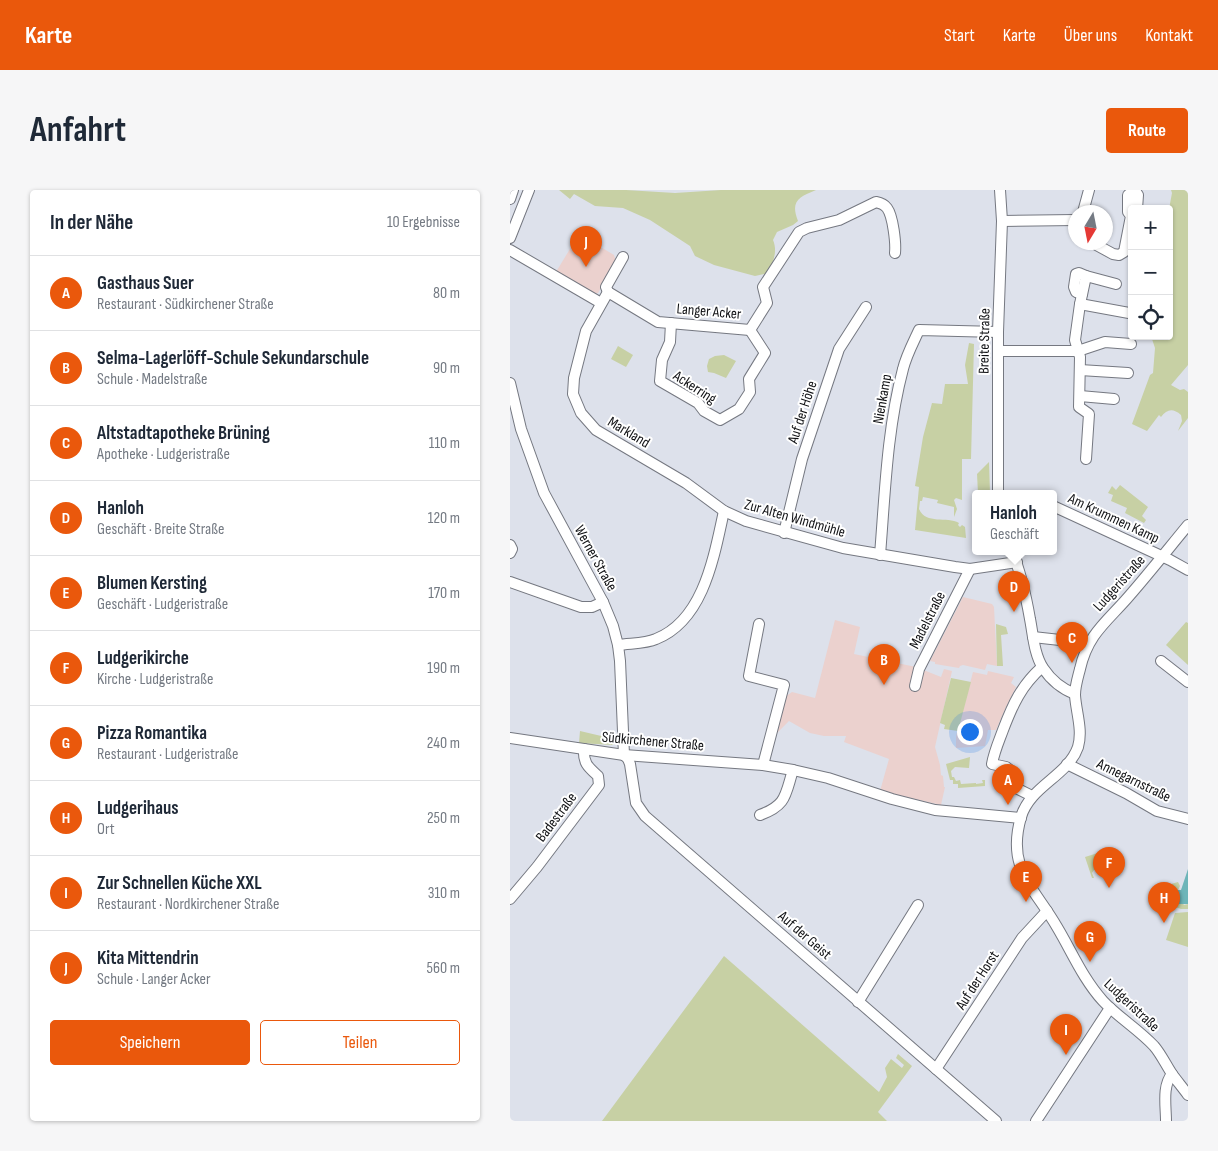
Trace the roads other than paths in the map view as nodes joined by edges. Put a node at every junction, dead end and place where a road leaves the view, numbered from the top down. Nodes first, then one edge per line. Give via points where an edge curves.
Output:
1 (513, 190) edge
2 (529, 190) edge
3 (1000, 190) edge
4 (1089, 190) edge
5 (510, 199) edge
6 (1085, 205) edge
7 (1128, 205) edge
8 (1137, 205) edge
9 (1002, 220) junction
10 (1068, 220) edge
11 (1128, 231) edge
12 (510, 238) edge
13 (510, 250) edge
14 (1106, 250) edge
15 (895, 253) dead end
16 (623, 257) dead end
17 (1116, 284) dead end
18 (608, 292) junction
19 (1081, 299) junction
20 (601, 303) junction
21 (866, 307) dead end
22 (1128, 313) edge
23 (671, 323) junction
24 (750, 330) junction
25 (998, 332) junction
26 (1075, 340) junction
27 (1131, 344) dead end
28 (999, 351) junction
29 (1066, 351) junction
30 (1078, 351) junction
31 (1080, 370) junction
32 (1128, 373) dead end
33 (510, 383) edge
34 (1085, 396) junction
35 (1114, 398) dead end
36 (1086, 458) dead end
37 (998, 490) edge
38 (1057, 508) edge
39 (724, 511) junction
40 (1188, 525) edge
41 (784, 533) junction
42 (510, 545) edge
43 (510, 553) edge
44 (1014, 555) edge
45 (880, 556) junction
46 (1162, 556) junction
47 (1017, 562) junction
48 (970, 569) junction
49 (1188, 570) edge
50 (510, 582) edge
51 (603, 602) junction
52 (759, 624) dead end
53 (1033, 637) junction
54 (1069, 641) dead end
55 (618, 645) junction
56 (1161, 662) dead end
57 (1042, 667) junction
58 (1188, 682) edge
59 (915, 686) dead end
60 (1075, 694) junction
61 (510, 738) edge
62 (584, 749) junction
63 (624, 755) junction
64 (1067, 764) junction
65 (763, 766) junction
66 (793, 770) junction
67 (1032, 796) junction
68 (760, 815) dead end
69 (1021, 818) junction
70 (1188, 819) edge
71 (510, 899) edge
72 (918, 905) dead end
73 (1047, 911) junction
74 (858, 1002) junction
75 (1110, 1008) junction
76 (936, 1069) junction
77 (1172, 1074) junction
78 (1188, 1096) edge
79 (984, 1117) edge
80 (996, 1121) edge
81 (1036, 1121) edge
82 (1166, 1121) edge

1 - 5 street
2 - 12 street
3 - 9 street, Breite Straße
4 - 6 street
7 - 8 street via 1128,195 1136,192
9 - 10 street
9 - 25 street, Breite Straße
11 - 14 street via 1124,252 1119,255
13 - 20 street
15 - 24 street, Langer Acker via 889,209 876,202 839,220 799,232 763,287 767,304
16 - 18 street via 606,287
17 - 19 street via 1086,276
18 - 20 street, Markland
18 - 23 street, Langer Acker via 658,322
19 - 22 street
19 - 26 street
20 - 39 street, Markland via 584,337 574,378 573,394 581,413 596,430 686,483
21 - 41 street, Auf der Höhe via 839,349 802,459
23 - 24 street, Langer Acker
23 - 24 street, Ackerring via 670,342 662,360 660,381 720,420 739,409 750,392 749,380 765,353
25 - 28 street, Breite Straße
25 - 45 street, Nienkamp via 919,330 903,368 894,412
26 - 29 street
26 - 30 street
27 - 30 street via 1105,342
28 - 29 street
28 - 37 street, Breite Straße
29 - 30 street
30 - 31 street
31 - 32 street
31 - 34 street
33 - 51 street, Werner Straße via 521,429 544,492
34 - 35 street
34 - 36 street via 1079,407 1088,414
38 - 46 street, Am Krummen Kamp
39 - 41 street, Zur Alten Windmühle
39 - 55 street, Zur Alten Windmühle via 705,586 684,620 655,640
40 - 46 street, Ludgeristraße
41 - 45 street, Zur Alten Windmühle
42 - 43 street
44 - 47 street
45 - 48 street, Zur Alten Windmühle
46 - 49 street, Am Krummen Kamp
46 - 60 street, Ludgeristraße via 1095,633 1084,656
47 - 48 street, Zur Alten Windmühle
47 - 53 street
48 - 59 street, Madelstraße via 919,669
50 - 51 street via 582,607
51 - 55 street, Werner Straße
52 - 65 street via 749,676 784,685
53 - 54 street
53 - 57 street
55 - 63 street, Werner Straße
56 - 58 street
57 - 60 street via 1065,690
57 - 67 street via 1030,678 1015,701 993,759 1011,771 1012,786
60 - 64 street, Ludgeristraße via 1079,739
61 - 62 street, Südkirchener Straße
62 - 63 street, Südkirchener Straße
62 - 71 street, Badestraße via 586,766 598,776 599,785
63 - 65 street, Südkirchener Straße
63 - 74 street, Auf der Geist via 630,764 636,803 645,816
64 - 67 street, Ludgeristraße
64 - 70 street, Annegarnstraße via 1157,811
65 - 66 street, Südkirchener Straße
66 - 68 street via 779,806
66 - 69 street, Südkirchener Straße via 935,810
67 - 69 street, Ludgeristraße
69 - 73 street, Ludgeristraße via 1019,862 1031,890
72 - 74 street
73 - 75 street, Ludgeristraße via 1082,972
73 - 76 street, Auf der Horst via 1022,938
74 - 76 street, Auf der Geist
75 - 77 street, Ludgeristraße via 1153,1045
75 - 81 street
76 - 79 street, Auf der Geist
77 - 78 street, Ludgeristraße
77 - 82 street via 1166,1089
79 - 80 street, Auf der Geist

